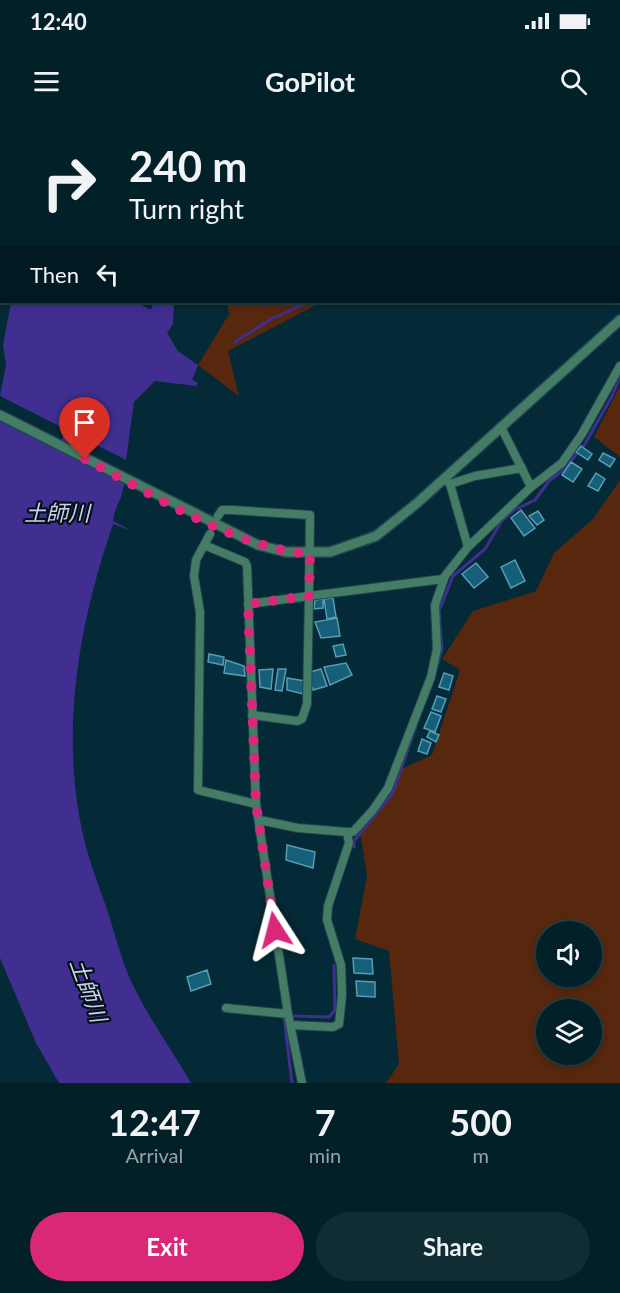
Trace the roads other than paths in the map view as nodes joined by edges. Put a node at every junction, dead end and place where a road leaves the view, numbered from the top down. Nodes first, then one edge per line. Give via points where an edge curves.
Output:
1 (620, 320) edge
2 (620, 366) edge
3 (0, 416) edge
4 (501, 427) junction
5 (522, 468) junction
6 (447, 482) junction
7 (531, 487) junction
8 (218, 516) dead end
9 (210, 534) dead end
10 (204, 545) junction
11 (468, 547) junction
12 (310, 554) junction
13 (443, 579) junction
14 (309, 596) junction
15 (248, 604) junction
16 (252, 715) junction
17 (256, 804) junction
18 (259, 820) junction
19 (347, 832) junction
20 (226, 1008) dead end
21 (288, 1014) junction
22 (290, 1025) junction
23 (302, 1083) edge

1 - 4 street
2 - 7 street via 562,463
3 - 12 street via 258,545
4 - 5 street
4 - 6 street
5 - 6 street
5 - 7 street
6 - 11 street
6 - 12 street via 376,536 338,550
7 - 11 street
8 - 12 street via 222,510 306,513 312,520
9 - 10 street
10 - 15 street via 245,561
10 - 17 street via 196,560 194,576 201,612 198,789
11 - 13 street
12 - 14 street
13 - 14 street
13 - 19 street via 435,605 437,650 431,677 388,788 353,832
14 - 15 street
14 - 16 street via 307,704 303,719
15 - 16 street
16 - 17 street
17 - 18 street
18 - 19 street
18 - 21 street
19 - 22 street via 349,843 327,920 341,965 339,1024
20 - 21 street
21 - 22 street
22 - 23 street

